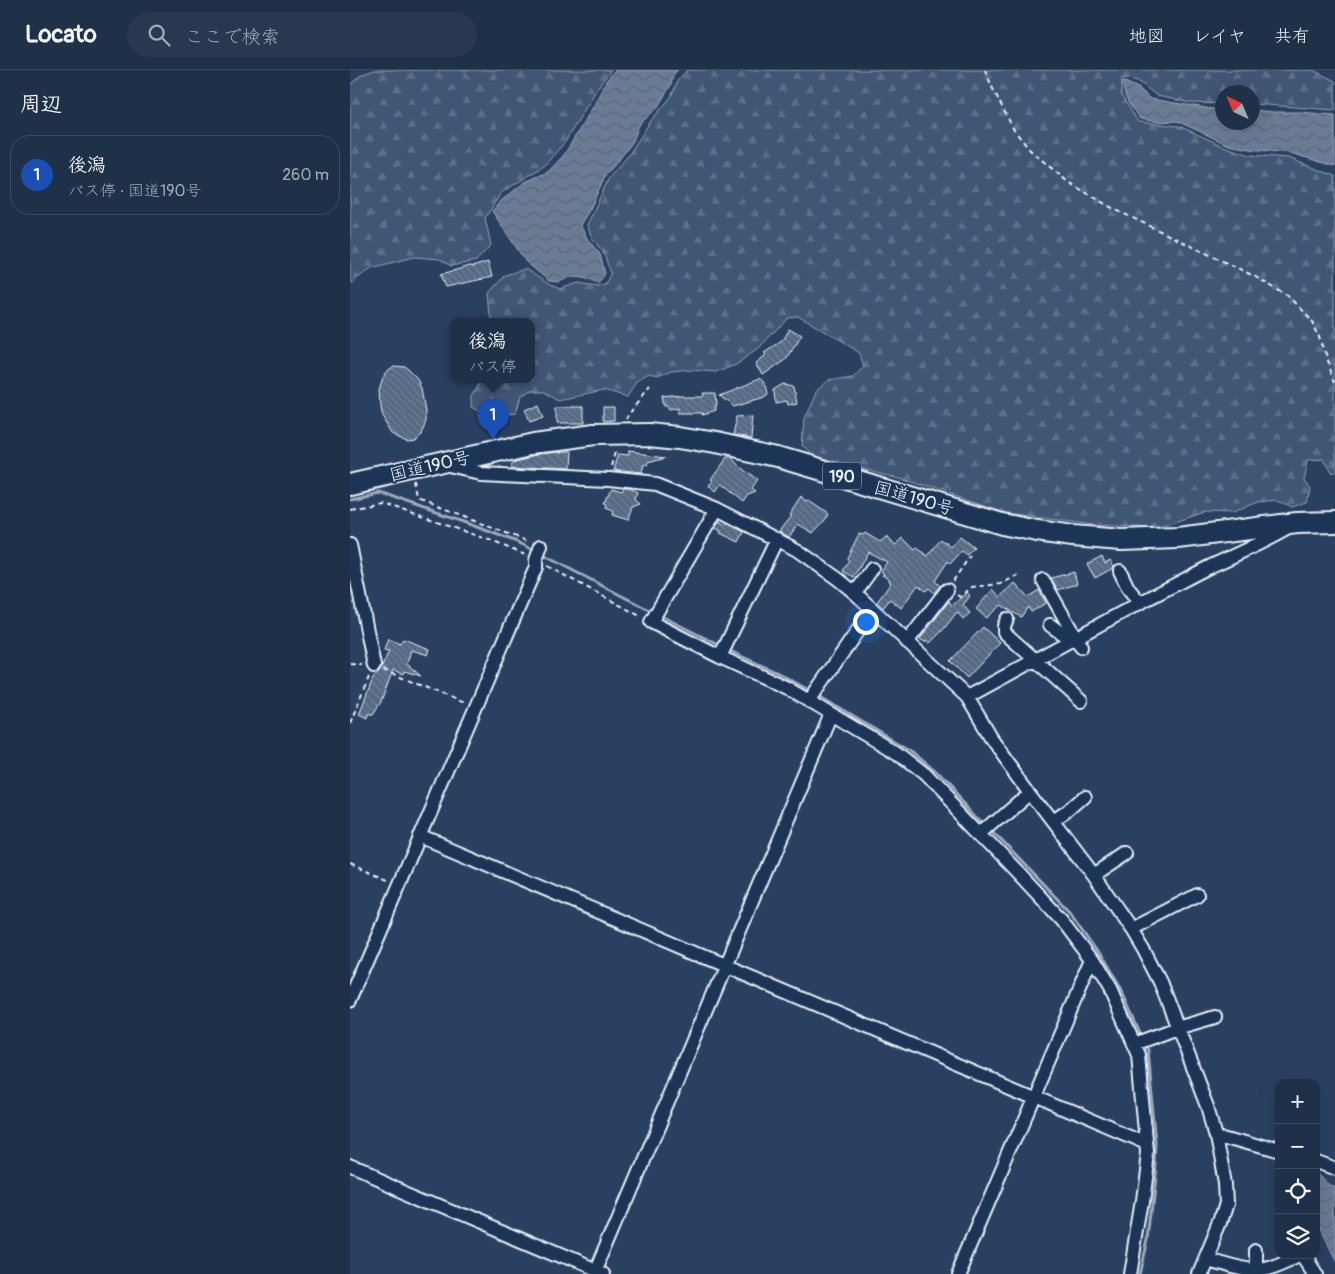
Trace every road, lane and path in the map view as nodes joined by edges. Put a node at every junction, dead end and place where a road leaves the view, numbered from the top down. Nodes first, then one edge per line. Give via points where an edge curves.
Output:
1 (985, 70) edge
2 (1335, 382) edge
3 (441, 464) junction
4 (417, 469) junction
5 (350, 484) edge
6 (350, 509) edge
7 (717, 509) junction
8 (1335, 522) edge
9 (1297, 523) junction
10 (776, 539) junction
11 (350, 545) edge
12 (541, 546) joint
13 (970, 556) dead end
14 (536, 560) junction
15 (872, 569) dead end
16 (1120, 571) dead end
17 (1022, 573) dead end
18 (1043, 580) dead end
19 (947, 590) junction
20 (855, 593) junction
21 (1140, 603) junction
22 (872, 610) junction
23 (1007, 619) dead end
24 (651, 622) junction
25 (1050, 625) dead end
26 (907, 642) junction
27 (1076, 642) junction
28 (720, 657) junction
29 (1036, 660) junction
30 (374, 666) junction
31 (966, 697) junction
32 (809, 701) junction
33 (1081, 702) dead end
34 (476, 708) junction
35 (831, 714) junction
36 (350, 723) edge
37 (1030, 791) junction
38 (1085, 796) dead end
39 (1054, 821) junction
40 (981, 834) junction
41 (420, 836) junction
42 (1127, 853) dead end
43 (350, 864) edge
44 (1094, 875) junction
45 (399, 885) junction
46 (1197, 895) dead end
47 (1131, 929) junction
48 (1092, 960) junction
49 (724, 966) junction
50 (350, 1000) edge
51 (1215, 1017) dead end
52 (1177, 1028) junction
53 (1134, 1044) junction
54 (1034, 1096) junction
55 (1216, 1133) junction
56 (1147, 1145) junction
57 (1275, 1150) edge
58 (1320, 1162) edge
59 (350, 1167) edge
60 (1335, 1168) edge
61 (1256, 1250) dead end
62 (1205, 1259) junction
63 (1291, 1259) edge
64 (1305, 1259) edge
65 (1256, 1270) junction
66 (597, 1273) edge
67 (958, 1274) edge
68 (1130, 1274) edge
69 (1199, 1274) edge
70 (1315, 1274) edge

1 - 2 path via 1014,130 1030,150 1068,182 1114,209 1254,276 1288,296 1312,321
3 - 4 highway, 国道190号 / 190
3 - 7 street via 482,473 655,484
3 - 9 highway, 国道190号 / 190 via 566,438 649,434 714,443 778,457 1002,524 1074,536 1121,540 1178,538
4 - 5 highway, 国道190号 / 190
4 - 12 path via 419,500
6 - 14 path via 380,503
7 - 10 street
7 - 24 street
8 - 9 highway, 国道190号 / 190
9 - 21 street
10 - 20 street via 797,550
10 - 28 street
11 - 30 street
12 - 14 street
13 - 19 path
14 - 24 path
14 - 34 street via 536,567
15 - 20 street
16 - 21 street
17 - 19 path via 1001,584 972,587 960,597
18 - 27 street
19 - 26 street
20 - 22 street
21 - 27 street
22 - 26 street
22 - 32 street
23 - 29 street via 1004,632
24 - 28 street
25 - 27 street
26 - 31 street
27 - 29 street
28 - 32 street
29 - 31 street
29 - 33 street
30 - 34 path
30 - 36 path
31 - 37 street
32 - 35 street
34 - 41 street
35 - 40 street via 896,753 924,775
35 - 49 street
37 - 39 street
37 - 40 street
38 - 39 street
39 - 44 street
40 - 48 street via 1061,920
41 - 45 street
41 - 49 street
42 - 44 street
43 - 45 path
44 - 47 street
45 - 50 street
46 - 47 street
47 - 52 street via 1160,982
48 - 53 street via 1110,990
48 - 54 street
49 - 54 street
49 - 66 street
51 - 52 street
52 - 53 street
52 - 55 street
53 - 56 street via 1139,1055
54 - 56 street
54 - 67 street
55 - 57 street
55 - 62 street via 1226,1185 1226,1205
56 - 68 street
58 - 60 street
59 - 66 street
61 - 65 street
62 - 65 street
62 - 69 street
63 - 65 street
64 - 70 street

